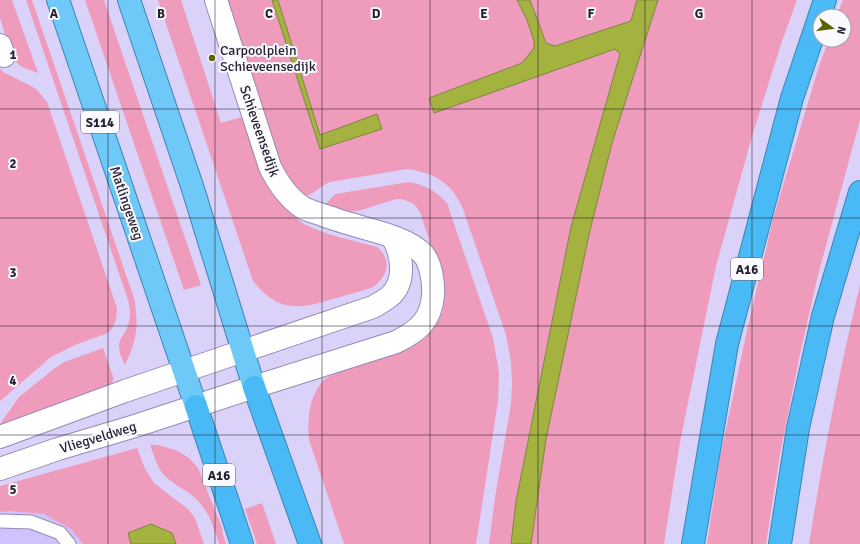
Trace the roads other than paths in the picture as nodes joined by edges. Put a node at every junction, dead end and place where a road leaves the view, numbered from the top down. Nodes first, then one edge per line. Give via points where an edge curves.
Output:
1 (58, 0) edge
2 (128, 0) edge
3 (216, 0) edge
4 (825, 0) edge
5 (860, 192) edge
6 (393, 238) junction
7 (243, 351) junction
8 (184, 371) junction
9 (254, 387) junction
10 (196, 406) junction
11 (0, 437) edge
12 (0, 469) edge
13 (0, 521) edge
14 (69, 544) edge
15 (242, 544) edge
16 (310, 544) edge
17 (693, 544) edge
18 (780, 544) edge

1 - 8 highway, Matlingeweg / S114
2 - 7 highway via 193,189
3 - 6 street, Schieveensedijk via 270,167 279,184 303,208 351,225 376,230
4 - 17 highway, A16 via 792,98 727,344
5 - 18 highway via 823,316 798,428
6 - 7 street via 401,268 398,283 390,296 373,307
6 - 9 street, Schieveensedijk via 412,246 424,255 429,267 434,285 432,300 428,315 420,327 396,342
7 - 8 street
7 - 9 highway
8 - 10 highway, Matlingeweg / S114
8 - 11 street
9 - 10 street, Vliegveldweg
9 - 16 highway
10 - 12 street, Vliegveldweg
10 - 15 highway, A16
13 - 14 lane via 31,522 60,533

